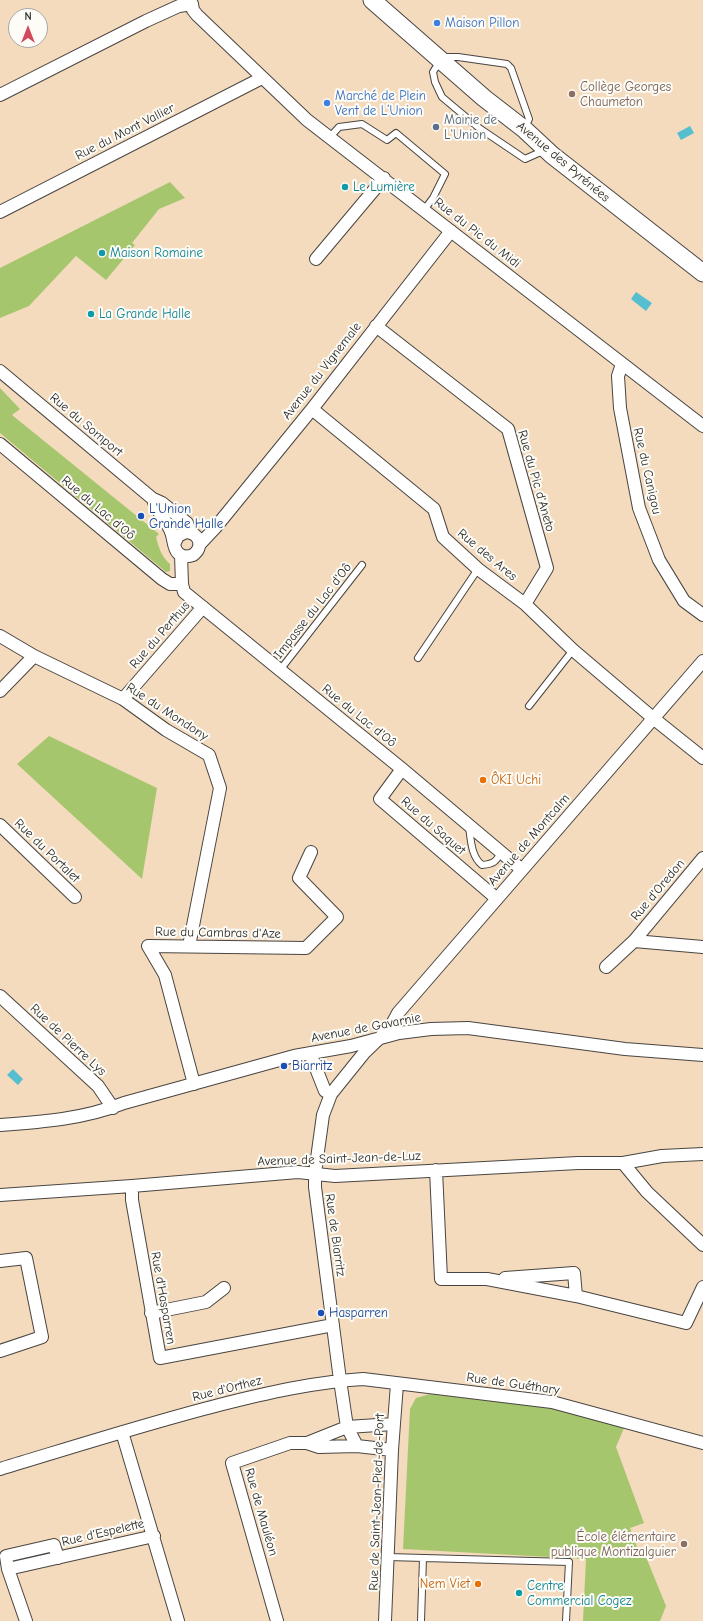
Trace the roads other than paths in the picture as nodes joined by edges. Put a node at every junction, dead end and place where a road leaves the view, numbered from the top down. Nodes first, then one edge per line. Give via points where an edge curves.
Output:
1 (372, 0) edge
2 (194, 2) edge
3 (439, 58) junction
4 (262, 78) junction
5 (0, 95) edge
6 (524, 129) junction
7 (330, 137) junction
8 (546, 150) junction
9 (384, 178) junction
10 (424, 210) junction
11 (0, 212) edge
12 (451, 231) junction
13 (316, 259) dead end
14 (703, 273) edge
15 (376, 326) junction
16 (622, 364) junction
17 (0, 371) edge
18 (312, 409) junction
19 (703, 426) edge
20 (0, 444) edge
21 (153, 499) junction
22 (195, 537) junction
23 (174, 544) junction
24 (187, 555) junction
25 (362, 565) dead end
26 (478, 569) junction
27 (182, 581) junction
28 (525, 604) junction
29 (203, 607) junction
30 (703, 616) edge
31 (0, 636) edge
32 (573, 650) junction
33 (34, 656) junction
34 (418, 658) dead end
35 (703, 662) edge
36 (280, 670) junction
37 (0, 691) edge
38 (123, 699) junction
39 (529, 706) dead end
40 (653, 718) junction
41 (703, 758) edge
42 (402, 769) junction
43 (0, 825) edge
44 (469, 825) junction
45 (501, 851) junction
46 (311, 852) dead end
47 (703, 858) edge
48 (522, 869) junction
49 (75, 897) dead end
50 (496, 898) junction
51 (634, 941) junction
52 (189, 946) junction
53 (703, 947) edge
54 (606, 967) dead end
55 (0, 996) edge
56 (378, 1039) junction
57 (310, 1053) junction
58 (703, 1055) edge
59 (194, 1084) junction
60 (331, 1094) junction
61 (113, 1108) junction
62 (0, 1125) edge
63 (703, 1154) edge
64 (623, 1163) junction
65 (436, 1170) junction
66 (315, 1173) junction
67 (132, 1186) junction
68 (0, 1195) edge
69 (703, 1245) edge
70 (0, 1261) edge
71 (487, 1279) junction
72 (703, 1287) edge
73 (224, 1288) dead end
74 (576, 1296) junction
75 (151, 1313) junction
76 (333, 1325) junction
77 (0, 1351) edge
78 (340, 1380) junction
79 (397, 1384) junction
80 (393, 1424) junction
81 (348, 1427) junction
82 (122, 1432) junction
83 (307, 1442) junction
84 (703, 1443) edge
85 (357, 1446) junction
86 (392, 1450) junction
87 (0, 1469) edge
88 (154, 1536) junction
89 (388, 1557) junction
90 (423, 1558) junction
91 (26, 1621) edge
92 (178, 1621) edge
93 (277, 1621) edge
94 (386, 1621) edge
95 (421, 1621) edge
96 (566, 1621) edge

1 - 3 main road, Avenue des Pyrénées
2 - 4 street, Rue du Pic du Midi via 194,12
2 - 5 street via 146,21
3 - 6 main road, Avenue des Pyrénées
3 - 6 lane via 458,57 507,64 511,68 529,119
3 - 8 lane via 433,72 442,97 479,128 525,159
4 - 7 street, Rue du Pic du Midi via 307,120
4 - 11 street, Rue du Mont Vallier
6 - 8 main road, Avenue des Pyrénées
7 - 9 street, Rue du Pic du Midi
7 - 10 lane via 339,127 362,124 387,140 396,133 445,174
8 - 14 main road, Avenue des Pyrénées
9 - 10 street, Rue du Pic du Midi
9 - 13 street
10 - 12 street, Rue du Pic du Midi
12 - 15 street, Avenue du Vignemale
12 - 16 street, Rue du Pic du Midi
15 - 18 street, Avenue du Vignemale
15 - 28 street, Rue du Pic d'Aneto via 508,429 547,568
16 - 19 street, Rue du Pic du Midi
16 - 30 street, Rue du Canigou via 618,376 619,402 638,508 659,560 684,601
17 - 21 street, Rue du Somport
18 - 22 street, Avenue du Vignemale via 215,528
18 - 26 street, Rue des Ares via 434,509 444,537
20 - 27 street, Rue du Lac d'Oô via 162,579 170,584
21 - 22 street, Rue du Somport via 187,523
21 - 23 street, Rue du Somport via 155,507 171,532
22 - 23 street via 181,533
22 - 24 street via 196,553
23 - 24 street via 175,549
24 - 27 street
25 - 36 lane, Impasse du Lac d'Oô
26 - 28 street, Rue des Ares
26 - 34 lane
27 - 29 street, Rue du Lac d'Oô via 184,592
28 - 32 street, Rue des Ares
29 - 36 street, Rue du Lac d'Oô
29 - 38 street, Rue du Perthus
31 - 33 street, Rue du Mondony
32 - 39 lane
32 - 40 street, Rue des Ares
33 - 37 street
33 - 38 street, Rue du Mondony
35 - 40 street, Avenue de Montcalm
36 - 42 street, Rue du Lac d'Oô
38 - 52 street, Rue du Mondony via 166,730 209,755 220,788
40 - 41 street, Rue des Ares
40 - 48 street, Avenue de Montcalm
42 - 44 street, Rue du Lac d'Oô
42 - 50 street, Rue du Saquet via 380,799
43 - 49 street, Rue du Portalet
44 - 45 street, Rue du Lac d'Oô
44 - 45 lane via 473,852 476,860 482,865 496,862
45 - 48 street, Rue du Lac d'Oô
46 - 52 street, Rue du Cambras d'Aze via 299,878 337,917 306,948
47 - 51 street, Rue d'Oredon
48 - 50 street, Avenue de Montcalm
50 - 56 street, Avenue de Montcalm via 398,1013 390,1028
51 - 53 street, Rue d'Oredon
51 - 54 street, Rue d'Oredon
52 - 59 street, Rue du Cambras d'Aze via 148,946 165,975
55 - 61 street, Rue de Pierre Lys via 98,1086
56 - 57 street, Avenue de Gavarnie
56 - 58 street, Avenue de Gavarnie via 399,1033 431,1029 468,1028 625,1049
56 - 60 street, Rue de Biarritz via 351,1067
57 - 59 street, Avenue de Gavarnie
57 - 60 street via 325,1091
59 - 61 street, Avenue de Gavarnie
60 - 66 street, Rue de Biarritz via 323,1115
61 - 62 street, Avenue de Gavarnie via 55,1120
63 - 64 street, Avenue de Saint-Jean-de-Luz via 662,1156
64 - 65 street, Avenue de Saint-Jean-de-Luz
64 - 69 street via 647,1192
65 - 66 street, Avenue de Saint-Jean-de-Luz via 335,1176
65 - 71 street via 441,1279
66 - 67 street, Avenue de Saint-Jean-de-Luz via 298,1172
66 - 76 street, Rue de Biarritz
67 - 68 street, Avenue de Saint-Jean-de-Luz
67 - 75 street, Rue d'Hasparren via 132,1200
70 - 77 street via 26,1258 42,1337
71 - 74 street
71 - 74 street via 574,1273
72 - 74 street via 686,1323
73 - 75 street via 206,1302
75 - 76 street, Rue d'Hasparren via 160,1358
76 - 78 street, Rue de Biarritz
78 - 79 street, Rue de Guéthary via 363,1379
78 - 81 street
78 - 82 street, Rue d'Orthez via 261,1394
79 - 80 street, Rue de Saint-Jean-Pied-de-Port
79 - 84 street, Rue de Guéthary via 552,1402
80 - 81 street, Rue de Mauléon
80 - 86 street, Rue de Saint-Jean-Pied-de-Port
81 - 83 street, Rue de Mauléon
81 - 85 street
82 - 87 street, Rue d'Orthez
82 - 88 street
83 - 85 street, Rue de Mauléon via 319,1447
83 - 93 street, Rue de Mauléon via 290,1443 232,1462
85 - 86 street, Rue de Mauléon
86 - 89 street, Rue de Saint-Jean-Pied-de-Port
88 - 91 street, Rue d'Espelette via 8,1569
88 - 92 street
89 - 90 lane
89 - 94 street, Rue de Saint-Jean-Pied-de-Port
90 - 95 lane
90 - 96 lane via 569,1562

